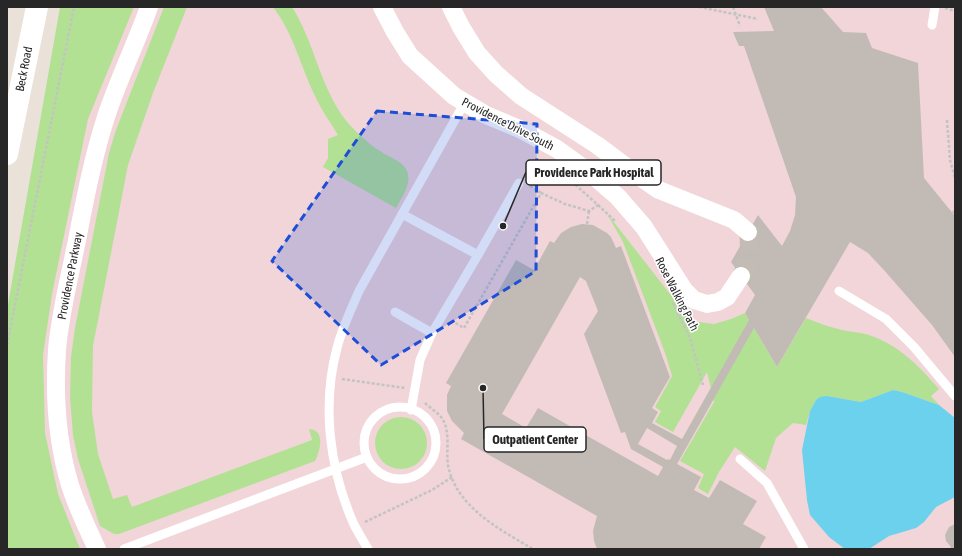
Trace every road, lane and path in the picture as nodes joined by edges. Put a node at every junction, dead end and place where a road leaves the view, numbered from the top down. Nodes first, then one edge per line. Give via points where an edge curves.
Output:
1 (37, 7) edge
2 (74, 7) edge
3 (149, 7) edge
4 (382, 7) edge
5 (451, 7) edge
6 (699, 7) edge
7 (733, 7) edge
8 (935, 7) edge
9 (736, 15) junction
10 (758, 19) dead end
11 (932, 25) dead end
12 (740, 26) dead end
13 (465, 102) junction
14 (947, 120) dead end
15 (7, 154) edge
16 (955, 178) edge
17 (519, 183) dead end
18 (598, 205) dead end
19 (589, 211) dead end
20 (402, 214) junction
21 (616, 222) dead end
22 (588, 224) dead end
23 (748, 232) dead end
24 (478, 255) junction
25 (741, 276) tunnel mouth
26 (839, 291) dead end
27 (669, 296) dead end
28 (395, 312) dead end
29 (432, 333) junction
30 (7, 345) edge
31 (331, 378) junction
32 (703, 385) dead end
33 (414, 395) junction
34 (955, 396) edge
35 (425, 403) dead end
36 (411, 410) junction
37 (367, 457) junction
38 (740, 459) dead end
39 (335, 470) junction
40 (452, 477) dead end
41 (356, 527) junction
42 (97, 549) edge
43 (124, 549) edge
44 (368, 549) edge
45 (804, 549) edge

1 - 15 main road, Beck Road
2 - 30 path
3 - 42 street, Providence Parkway via 106,115 95,153 57,349 58,423 64,458 70,485
4 - 13 street, Providence Drive South via 410,56 454,96
5 - 23 street via 477,52 496,74 521,96 598,145 659,190 734,220
6 - 9 path
7 - 9 path
8 - 11 lane
9 - 10 path
9 - 12 path
13 - 20 lane
13 - 25 street, Providence Drive South via 486,115 522,130 557,149 618,197 644,226 684,290 694,300 707,304 718,302 727,297
14 - 16 path via 950,160
17 - 24 lane
18 - 21 path
19 - 22 path
20 - 24 lane
20 - 31 lane via 359,291 345,323
24 - 29 lane
26 - 34 lane via 886,319 914,347
27 - 32 path, Rose Walking Path via 690,338
28 - 29 lane
29 - 33 lane via 420,360
31 - 33 path via 406,388
31 - 39 lane via 329,427
33 - 35 path
33 - 36 lane
36 - 37 lane via 394,408 383,411 374,418 364,438
36 - 37 lane via 417,411 427,419 433,429 436,441 429,464 420,473 396,479 376,470
37 - 39 lane
38 - 45 lane via 767,483
39 - 41 lane
39 - 43 lane
40 - 41 path via 432,490
41 - 44 lane

